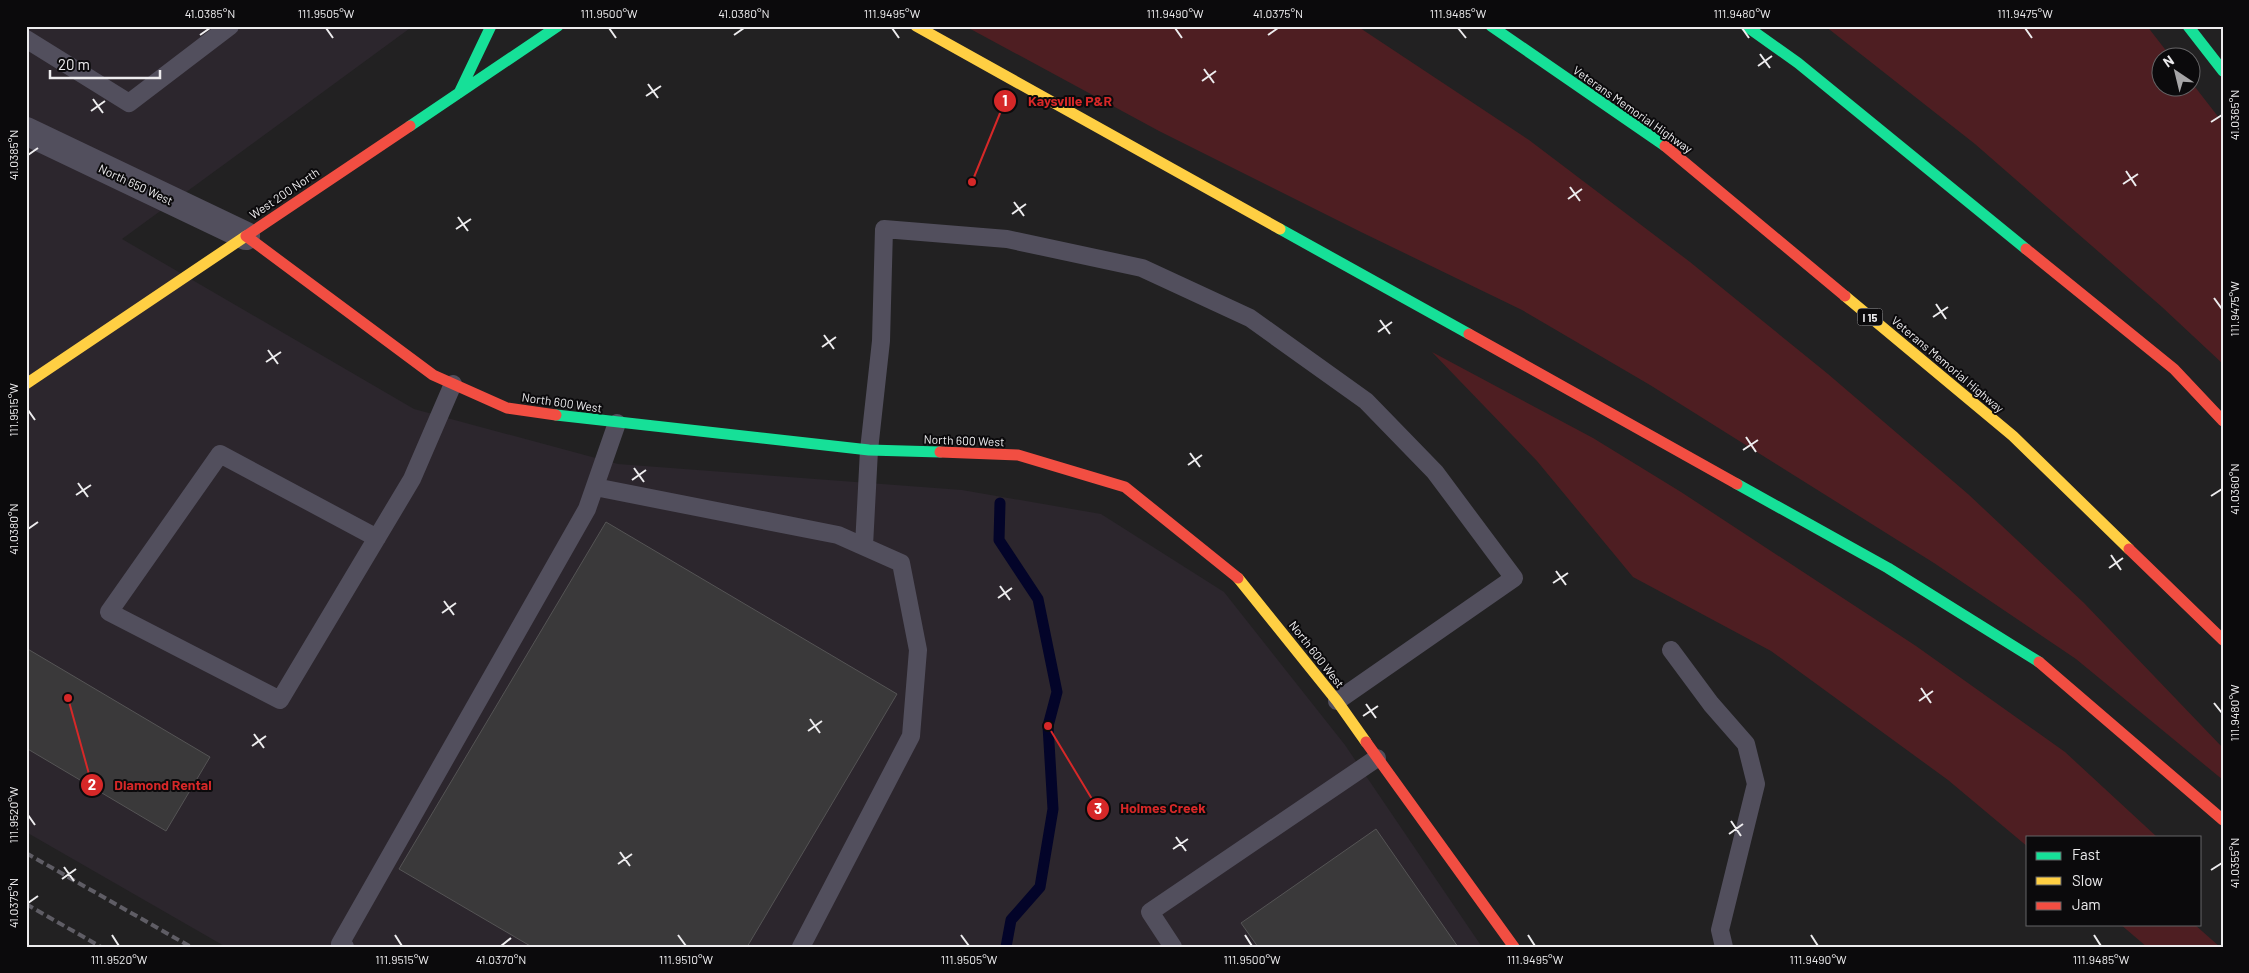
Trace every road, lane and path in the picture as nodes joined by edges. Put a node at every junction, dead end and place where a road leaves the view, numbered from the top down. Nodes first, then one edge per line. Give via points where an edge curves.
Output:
1 (230, 26) edge
2 (491, 26) edge
3 (558, 26) edge
4 (916, 26) edge
5 (1491, 26) edge
6 (1746, 26) edge
7 (2188, 26) edge
8 (26, 39) edge
9 (2223, 71) edge
10 (459, 93) junction
11 (26, 131) edge
12 (246, 236) junction
13 (26, 384) edge
14 (453, 384) junction
15 (2223, 421) edge
16 (617, 423) junction
17 (869, 450) junction
18 (595, 487) junction
19 (377, 538) junction
20 (864, 546) junction
21 (2223, 640) edge
22 (1671, 650) dead end
23 (1337, 701) junction
24 (1377, 758) junction
25 (2223, 820) edge
26 (345, 947) edge
27 (801, 947) edge
28 (1174, 947) edge
29 (1514, 947) edge
30 (1724, 947) edge

1 - 8 lane via 129,103
2 - 10 main road
3 - 10 main road, West 200 North
4 - 25 main road via 1888,568 2037,660
5 - 21 main road, Veterans Memorial Highway / I 15 via 1672,152 2013,436
6 - 15 main road via 1798,63 2174,369
7 - 9 main road
10 - 12 main road, West 200 North
11 - 12 street, North 650 West
12 - 13 main road, West 200 North
12 - 14 main road, North 600 West via 433,375
14 - 16 main road, North 600 West via 507,408
14 - 19 lane via 412,479
16 - 17 main road, North 600 West
16 - 18 lane
17 - 20 lane
17 - 23 main road, North 600 West via 1018,455 1125,486 1242,581
17 - 23 lane via 881,341 884,229 1007,239 1142,268 1250,318 1366,401 1435,472 1514,578
18 - 20 lane via 838,535
18 - 26 lane via 587,509 340,944
19 - 19 lane via 280,700 108,612 220,454
20 - 27 lane via 901,563 918,650 912,736
22 - 30 lane via 1746,744 1756,784 1720,930
23 - 24 main road, North 600 West
24 - 28 lane via 1150,912
24 - 29 main road, North 600 West

